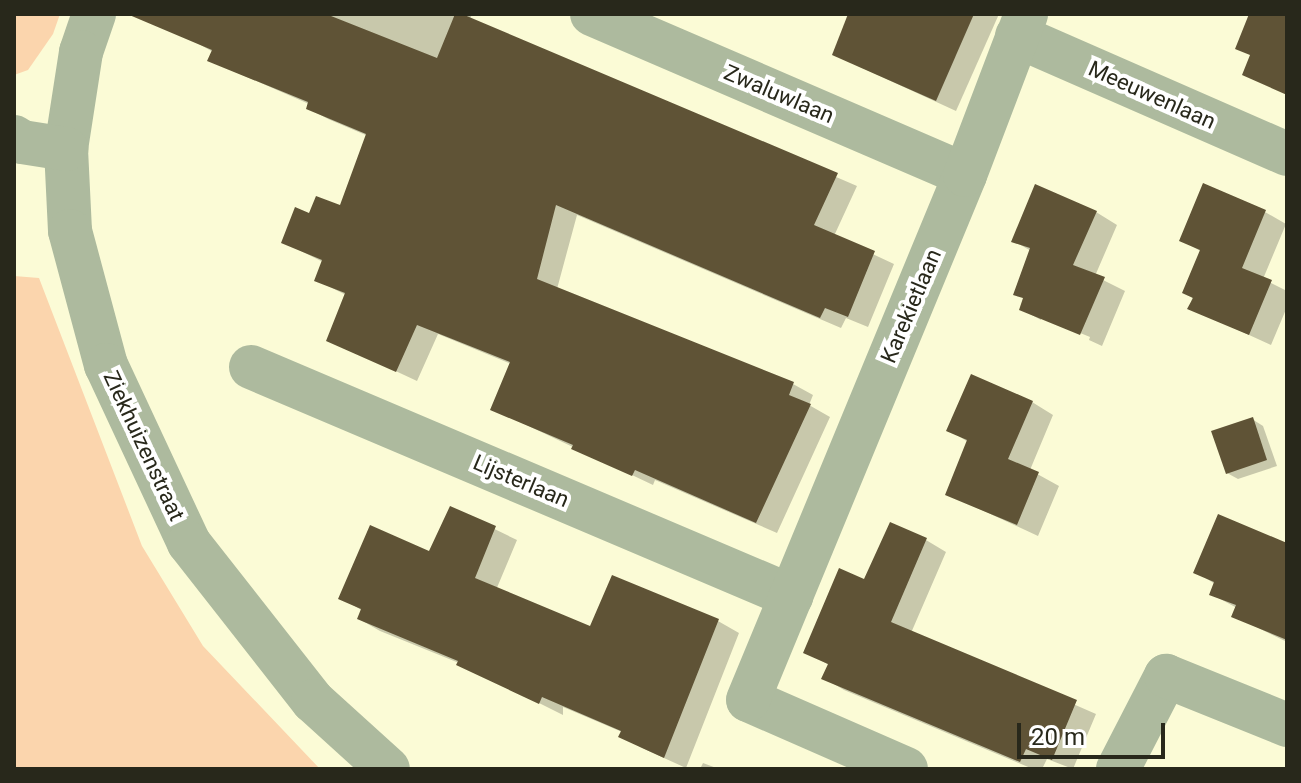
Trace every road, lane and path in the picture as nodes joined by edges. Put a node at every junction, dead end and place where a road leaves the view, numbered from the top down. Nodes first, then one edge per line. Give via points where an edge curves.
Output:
1 (592, 14) edge
2 (1022, 25) edge
3 (87, 33) edge
4 (14, 137) edge
5 (66, 149) junction
6 (1287, 154) edge
7 (965, 175) junction
8 (251, 367) dead end
9 (791, 596) junction
10 (1287, 725) edge
11 (388, 769) edge
12 (906, 769) edge
13 (1118, 769) edge

1 - 7 street, Zwaluwlaan
2 - 6 street, Meeuwenlaan
2 - 7 street, Karekietlaan
3 - 5 street, Ziekhuizenstraat
4 - 5 street
5 - 11 street, Ziekhuizenstraat via 70,231 106,365 189,543 313,701
7 - 9 street, Karekietlaan
8 - 9 street, Lijsterlaan
9 - 12 street, Karekietlaan via 748,700
10 - 13 street via 1166,676

